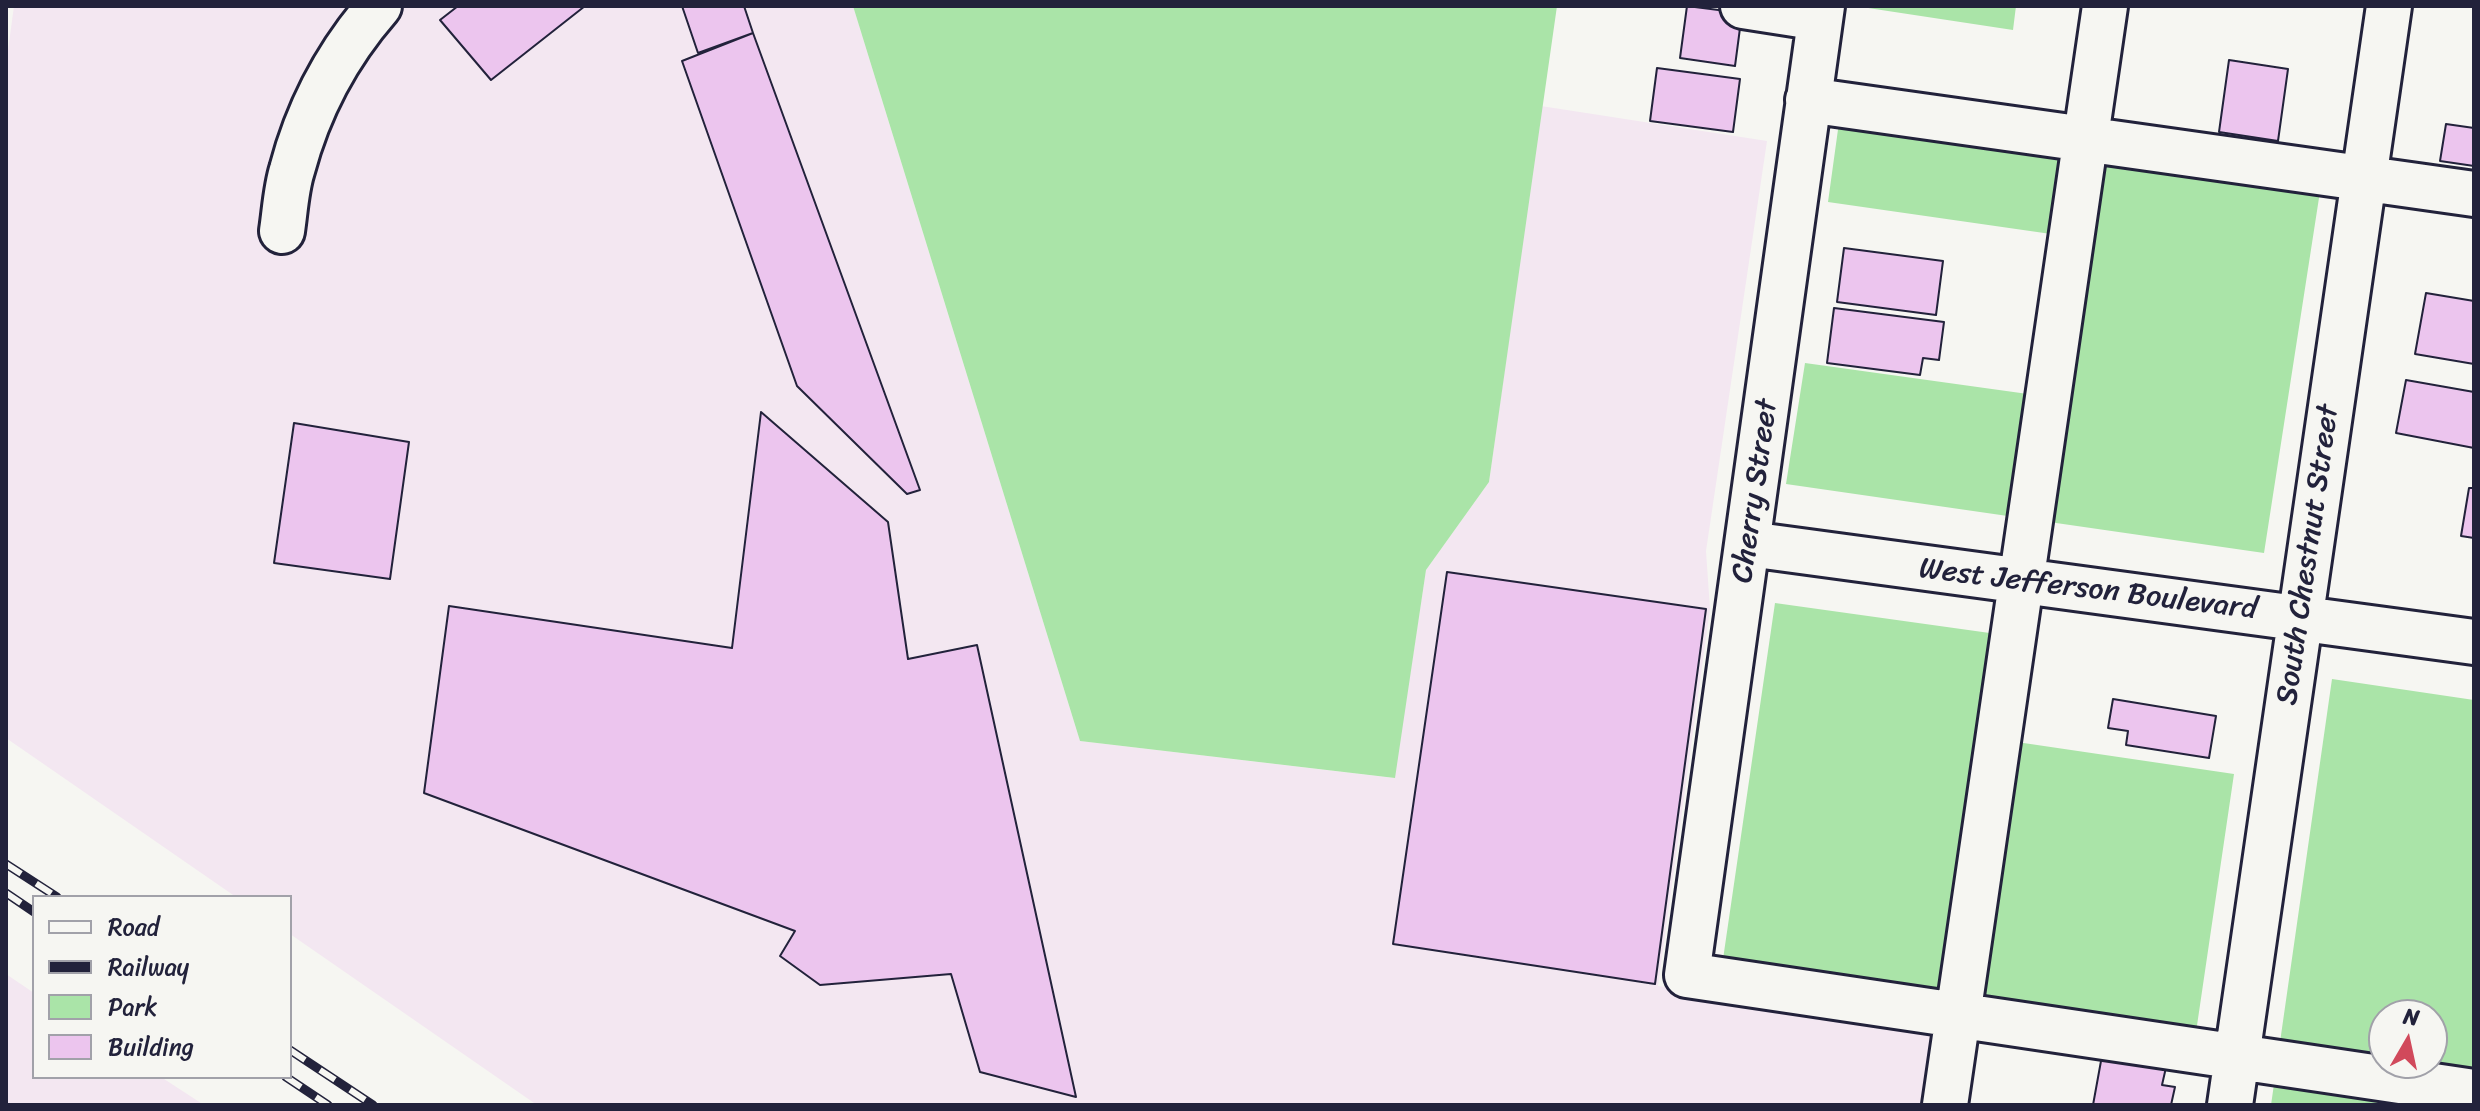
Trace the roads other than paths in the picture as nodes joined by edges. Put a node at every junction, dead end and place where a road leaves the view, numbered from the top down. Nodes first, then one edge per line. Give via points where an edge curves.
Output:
1 (379, 6) edge
2 (1743, 6) edge
3 (2105, 6) edge
4 (2389, 6) edge
5 (1821, 12) edge
6 (1808, 100) junction
7 (2086, 139) junction
8 (2364, 178) junction
9 (2474, 194) edge
10 (282, 231) dead end
11 (1749, 544) junction
12 (2022, 582) junction
13 (2301, 618) junction
14 (2474, 642) edge
15 (1959, 1017) junction
16 (2237, 1058) junction
17 (2474, 1092) edge
18 (1945, 1105) edge
19 (2230, 1105) edge

1 - 10 street via 338,60 311,114 291,172
2 - 5 street
3 - 7 street
4 - 8 street, South Chestnut Street
5 - 6 street, Cherry Street
6 - 7 street
6 - 11 street, Cherry Street
7 - 8 street
7 - 12 street
8 - 9 street
8 - 13 street, South Chestnut Street
11 - 12 street, West Jefferson Boulevard
11 - 15 street, Cherry Street via 1687,975
12 - 13 street, West Jefferson Boulevard
12 - 15 street
13 - 14 street, West Jefferson Boulevard
13 - 16 street, South Chestnut Street
15 - 16 street
15 - 18 street
16 - 17 street
16 - 19 street, South Chestnut Street

